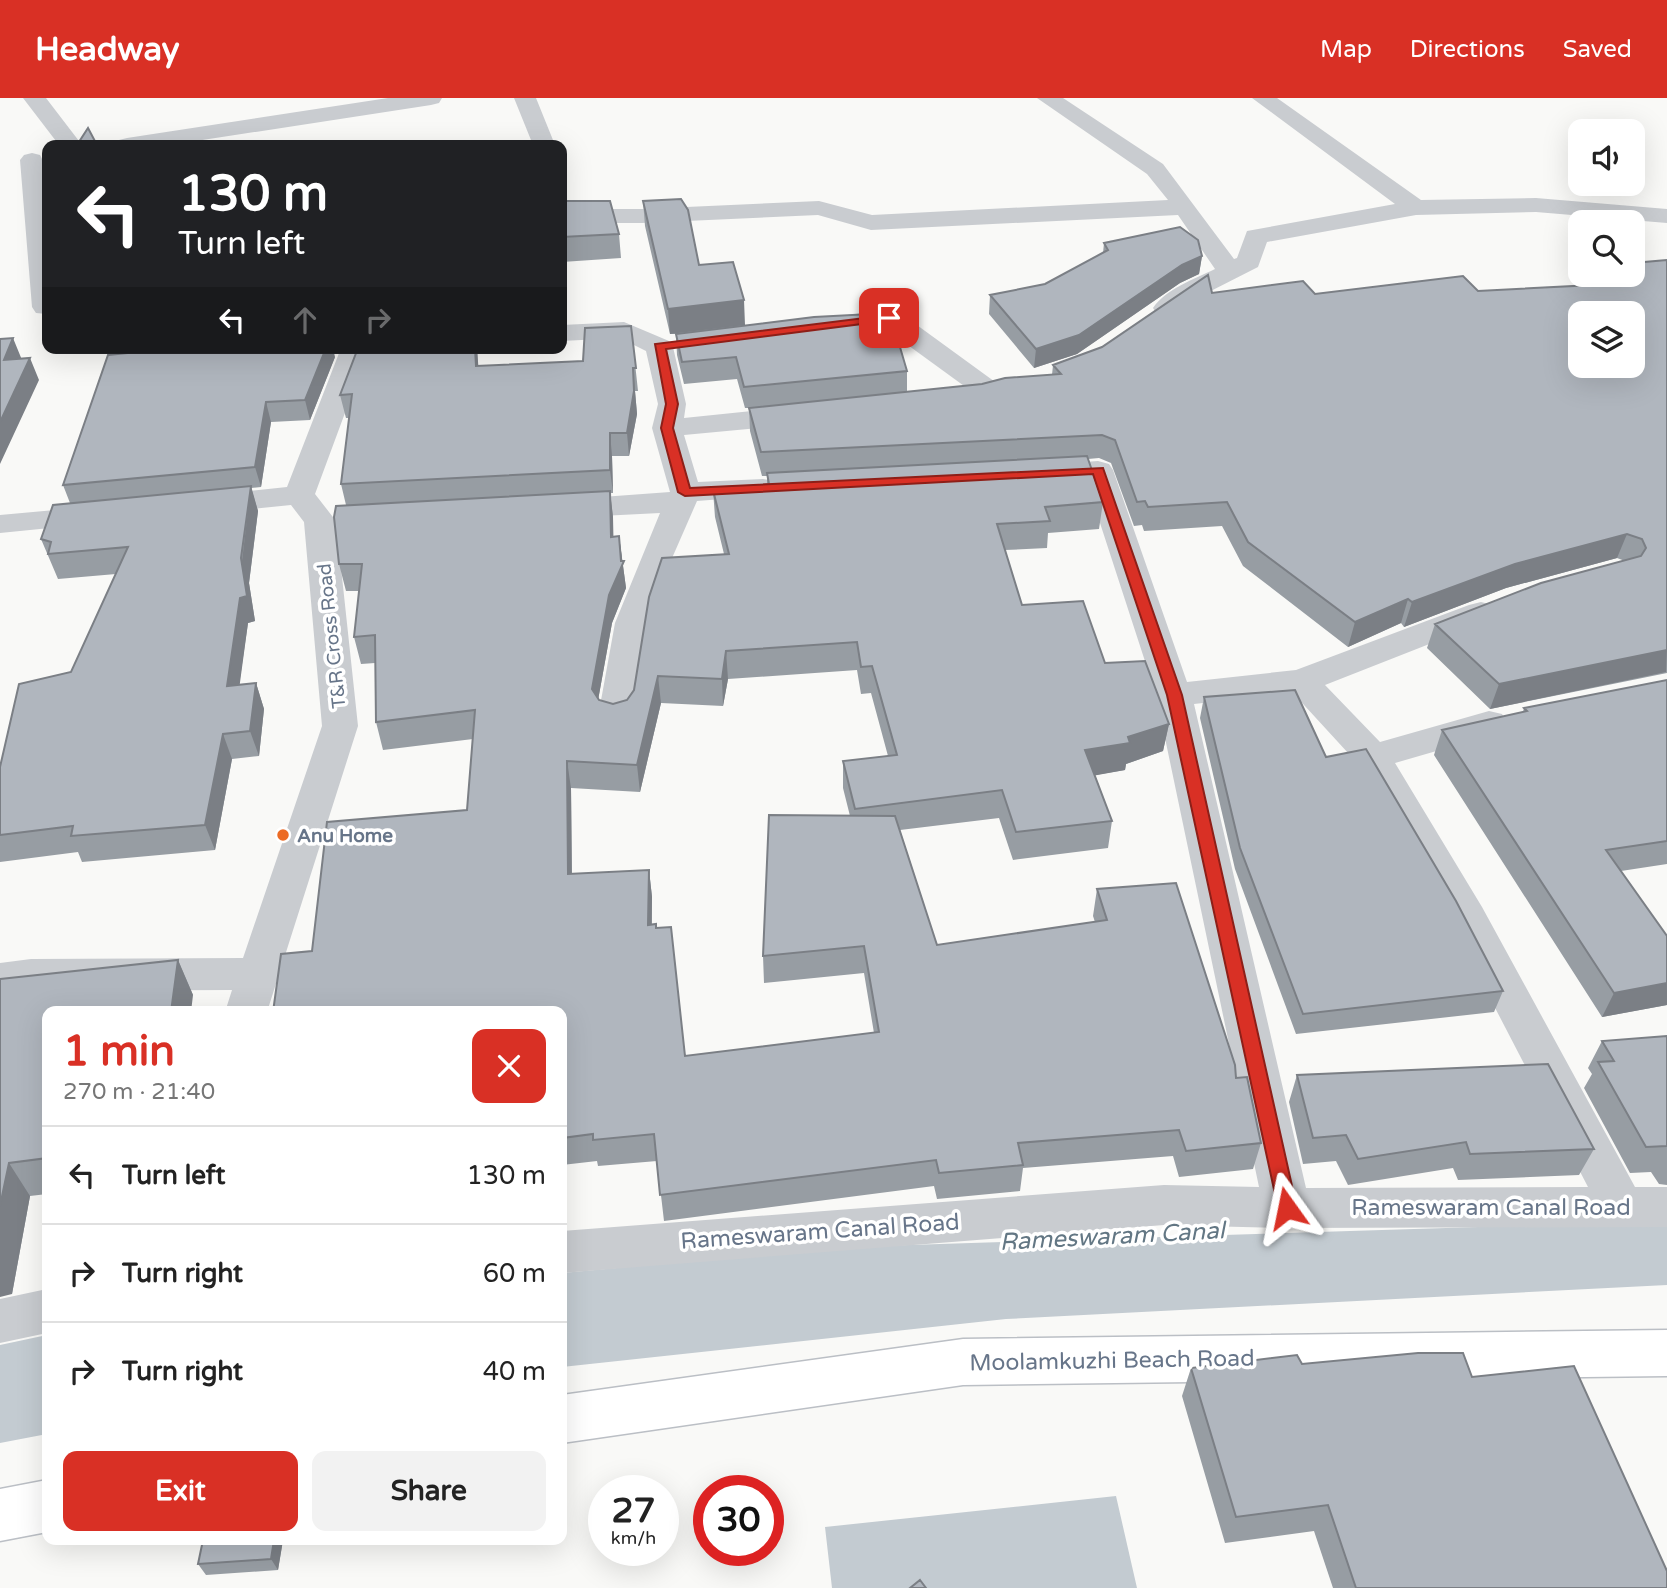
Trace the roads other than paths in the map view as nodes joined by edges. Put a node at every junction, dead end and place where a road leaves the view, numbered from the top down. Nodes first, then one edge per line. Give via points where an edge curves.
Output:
1 (34, 98) edge
2 (431, 98) edge
3 (525, 98) edge
4 (1048, 98) edge
5 (1263, 98) edge
6 (67, 140) edge
7 (159, 140) edge
8 (542, 140) edge
9 (30, 160) edge
10 (567, 204) edge
11 (1185, 207) junction
12 (1416, 208) junction
13 (1667, 216) edge
14 (1230, 272) junction
15 (42, 278) edge
16 (1144, 323) edge
17 (810, 327) edge
18 (567, 333) edge
19 (354, 354) edge
20 (953, 399) edge
21 (830, 412) edge
22 (667, 428) junction
23 (1004, 474) edge
24 (796, 486) edge
25 (683, 497) junction
26 (177, 507) edge
27 (528, 510) edge
28 (122, 512) edge
29 (322, 512) junction
30 (0, 524) edge
31 (1507, 603) edge
32 (1301, 681) junction
33 (1174, 695) junction
34 (616, 717) edge
35 (1518, 717) edge
36 (1373, 757) junction
37 (0, 979) edge
38 (252, 993) edge
39 (1667, 1206) edge
40 (1622, 1207) junction
41 (1287, 1208) junction
42 (567, 1252) edge
43 (42, 1312) edge
44 (0, 1321) edge
45 (1667, 1353) edge
46 (567, 1418) edge
47 (42, 1507) edge
48 (0, 1516) edge

1 - 6 street
2 - 7 street
3 - 8 street
4 - 11 street via 1155,169
5 - 12 street
9 - 15 street
10 - 11 street via 642,216 819,208 871,223
11 - 14 street
12 - 13 street via 1536,205
12 - 14 street via 1256,236 1250,262
14 - 16 street via 1190,291
17 - 20 street via 889,318 1003,390
18 - 22 street via 624,330 673,345
19 - 29 street, T&R Cross Road
21 - 22 street
22 - 25 street
23 - 33 street via 1098,470
24 - 25 street
25 - 27 street
25 - 34 street via 632,623
26 - 29 street
28 - 30 street
29 - 38 street, T&R Cross Road via 340,726
31 - 32 street
32 - 33 street
32 - 36 street
33 - 41 street
35 - 36 street
36 - 40 street via 1468,918
37 - 38 street via 31,975
39 - 40 street, Rameswaram Canal Road
40 - 41 street, Rameswaram Canal Road
41 - 42 street, Rameswaram Canal Road via 1164,1205
43 - 44 street
45 - 46 street, Moolamkuzhi Beach Road via 963,1362
47 - 48 street

